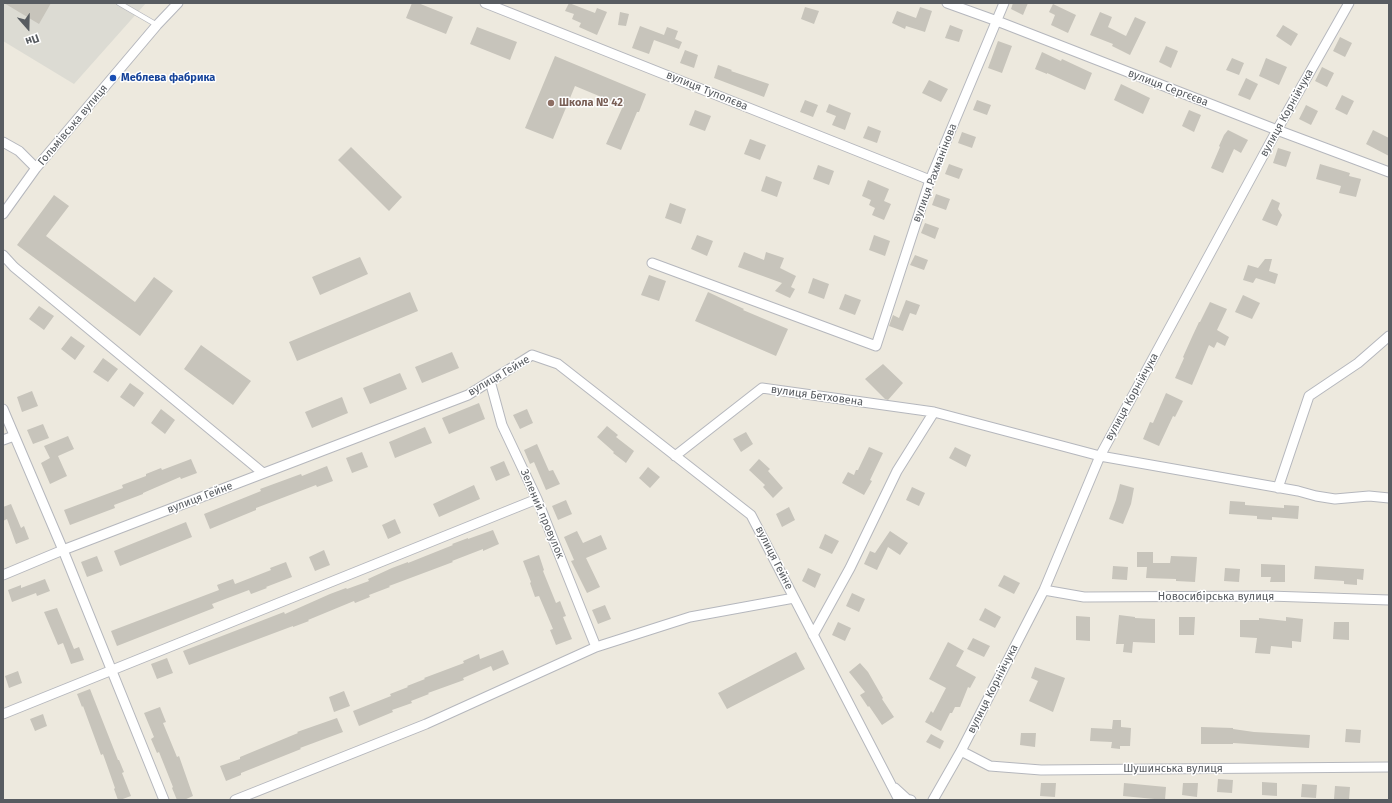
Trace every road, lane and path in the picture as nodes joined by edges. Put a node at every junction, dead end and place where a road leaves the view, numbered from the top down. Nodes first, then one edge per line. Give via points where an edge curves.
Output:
1 (119, 3) edge
2 (178, 3) edge
3 (485, 3) edge
4 (947, 3) edge
5 (1004, 3) edge
6 (1349, 3) edge
7 (997, 21) junction
8 (157, 25) junction
9 (1277, 130) junction
10 (3, 142) edge
11 (36, 168) junction
12 (1389, 172) edge
13 (930, 180) junction
14 (3, 214) edge
15 (3, 255) edge
16 (652, 263) dead end
17 (1389, 336) edge
18 (490, 381) junction
19 (3, 409) edge
20 (934, 412) junction
21 (14, 436) junction
22 (3, 440) edge
23 (675, 456) junction
24 (1100, 456) junction
25 (263, 474) junction
26 (1278, 488) junction
27 (1389, 498) edge
28 (537, 499) junction
29 (63, 550) junction
30 (3, 575) edge
31 (1044, 590) junction
32 (794, 598) junction
33 (1389, 600) edge
34 (814, 635) junction
35 (596, 647) junction
36 (111, 670) junction
37 (3, 714) edge
38 (961, 751) junction
39 (1389, 767) edge
40 (890, 783) junction
41 (932, 799) edge
42 (164, 800) edge
43 (234, 800) edge
44 (899, 800) edge
45 (911, 800) edge

1 - 8 lane
2 - 8 street, Гольмівська вулиця
3 - 13 street, вулиця Туполєва
4 - 7 street, вулиця Сергєєва
5 - 7 street, вулиця Рахманінова
6 - 9 street, вулиця Корнійчука
7 - 9 street, вулиця Сергєєва
7 - 13 street, вулиця Рахманінова
8 - 11 street, Гольмівська вулиця
9 - 12 street, вулиця Сергєєва
9 - 24 street, вулиця Корнійчука
10 - 11 street via 19,151
11 - 14 street, Гольмівська вулиця
13 - 16 street, вулиця Рахманінова via 876,346
15 - 25 street via 14,267
17 - 26 street via 1358,363 1309,396
18 - 23 street, вулиця Гейне via 532,355 558,364
18 - 25 street, вулиця Гейне via 468,394
18 - 28 street, Зелений провулок via 502,425
19 - 21 street
20 - 23 street, вулиця Бетховена via 762,388
20 - 24 street, вулиця Бетховена
20 - 34 street via 897,471
21 - 22 street
21 - 29 street
23 - 32 street, вулиця Гейне via 751,515
24 - 26 street, вулиця Бетховена
24 - 31 street, вулиця Корнійчука
25 - 29 street, вулиця Гейне
26 - 27 street, вулиця Бетховена via 1335,499 1370,496
28 - 35 street, Зелений провулок
28 - 36 street
29 - 30 street, вулиця Гейне
29 - 36 street
31 - 33 street, Новосибірська вулиця via 1084,597 1269,596
31 - 38 street, вулиця Корнійчука
32 - 34 street, вулиця Гейне
32 - 35 street via 690,617
34 - 40 street, вулиця Гейне
35 - 43 street via 426,724
36 - 37 street
36 - 42 street
38 - 39 street, Шушинська вулиця via 990,766 1041,770
38 - 41 street, вулиця Корнійчука
40 - 44 street, вулиця Гейне
40 - 45 street

